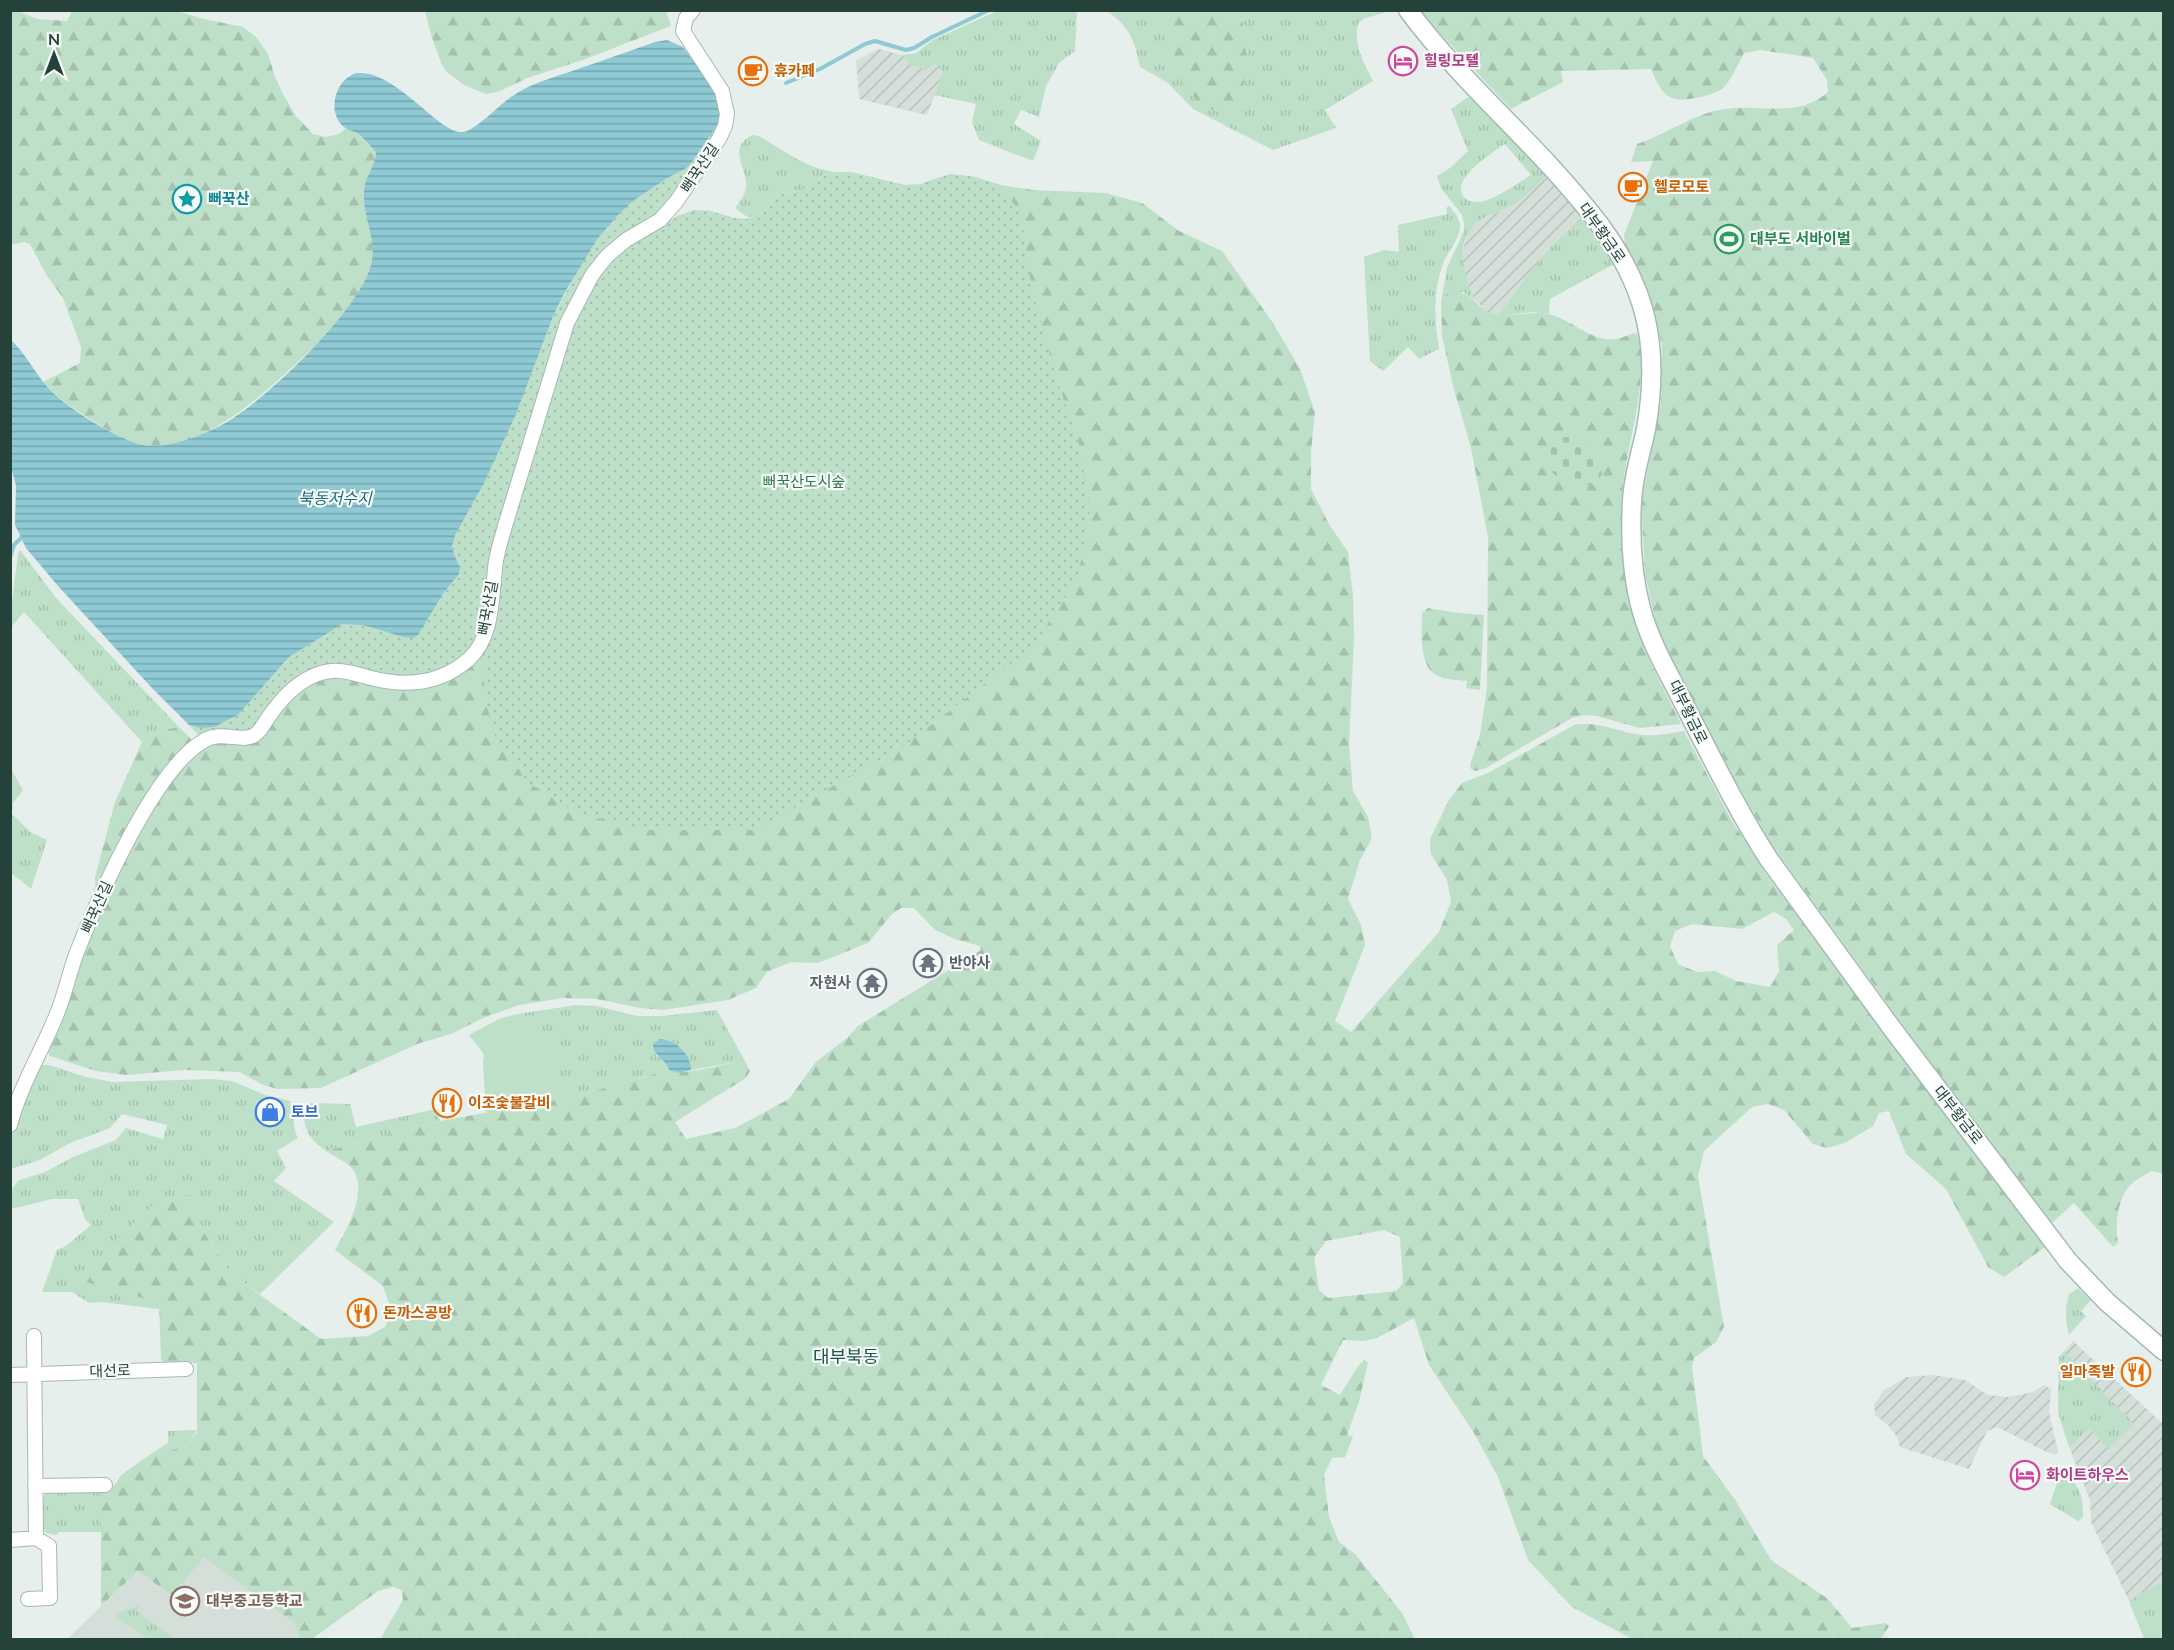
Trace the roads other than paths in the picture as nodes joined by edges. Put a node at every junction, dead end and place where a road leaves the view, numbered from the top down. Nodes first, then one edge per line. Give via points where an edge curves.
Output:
1 (693, 10) edge
2 (1408, 10) edge
3 (10, 1125) edge
4 (34, 1336) dead end
5 (2163, 1351) edge
6 (186, 1368) dead end
7 (34, 1374) junction
8 (10, 1375) edge
9 (105, 1485) dead end
10 (36, 1486) junction
11 (10, 1539) edge
12 (36, 1539) junction
13 (28, 1599) dead end

1 - 3 street, 뻐꾹산길 via 683,31 722,91 727,114 725,126 660,220 607,256 592,275 567,323 505,525 496,559 488,628 481,644 450,672 412,684 335,670 318,674 284,698 254,736 220,735 204,740 181,759 129,838 77,951 57,1014 27,1077
2 - 5 main road, 대부황금로 via 1598,222 1636,289 1646,323 1651,370 1648,417 1632,498 1632,544 1640,603 1666,668 1750,829 1891,1027 2068,1261
4 - 7 street
6 - 7 street, 대선로
7 - 8 street, 대선로
7 - 10 street
9 - 10 street
10 - 12 street
11 - 12 street
12 - 13 street via 49,1546 50,1598

